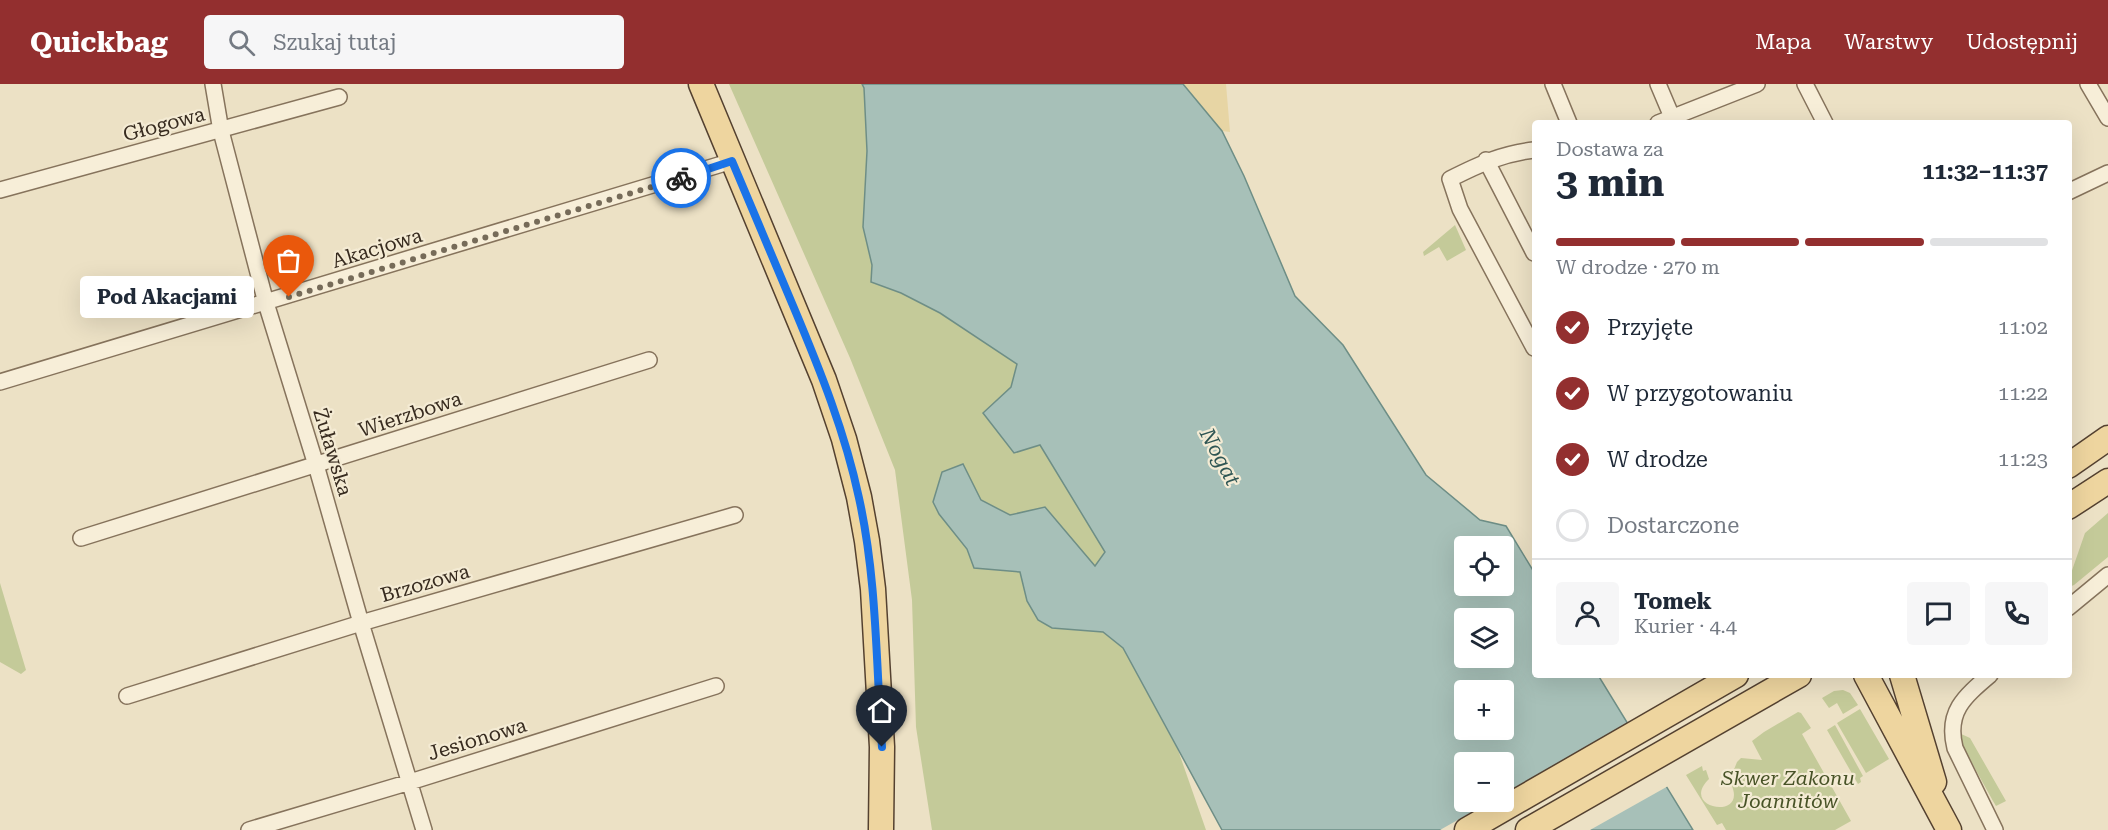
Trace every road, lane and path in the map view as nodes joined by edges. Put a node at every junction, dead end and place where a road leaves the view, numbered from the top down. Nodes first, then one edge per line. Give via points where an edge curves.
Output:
1 (213, 84) edge
2 (701, 84) edge
3 (1553, 84) edge
4 (1658, 84) edge
5 (1757, 84) edge
6 (1805, 84) edge
7 (2088, 84) edge
8 (339, 97) dead end
9 (2108, 118) edge
10 (1568, 120) edge
11 (1665, 120) edge
12 (1823, 120) edge
13 (221, 131) junction
14 (1532, 150) edge
15 (1486, 160) junction
16 (732, 161) junction
17 (2108, 173) edge
18 (0, 190) edge
19 (2072, 190) edge
20 (1532, 249) edge
21 (266, 303) junction
22 (1532, 344) edge
23 (649, 360) dead end
24 (0, 382) edge
25 (2108, 438) edge
26 (2072, 463) edge
27 (316, 465) junction
28 (2108, 481) edge
29 (2072, 504) edge
30 (735, 515) dead end
31 (81, 538) dead end
32 (2108, 575) edge
33 (2072, 605) edge
34 (361, 623) junction
35 (1794, 678) edge
36 (1868, 678) edge
37 (1903, 678) edge
38 (1987, 678) edge
39 (1730, 679) edge
40 (716, 686) dead end
41 (127, 696) dead end
42 (882, 747) junction
43 (410, 782) junction
44 (249, 830) edge
45 (424, 830) edge
46 (881, 830) edge
47 (898, 830) edge
48 (1467, 830) edge
49 (1528, 830) edge
50 (1950, 830) edge
51 (1995, 830) edge

1 - 13 street, Żuławska
2 - 16 main road
3 - 10 street
4 - 11 street
5 - 11 street
6 - 12 street
7 - 9 street
8 - 13 street, Głogowa
13 - 18 street, Głogowa
13 - 21 street, Żuławska
14 - 15 street
15 - 20 street
15 - 22 street via 1450,179 1460,209
16 - 21 street, Akacjowa
16 - 42 main road via 824,380 859,497 873,590
17 - 19 street
21 - 24 street, Akacjowa
21 - 27 street, Żuławska
23 - 27 street, Wierzbowa
25 - 26 main road
27 - 31 street, Wierzbowa
27 - 34 street, Żuławska
28 - 29 main road
30 - 34 street, Brzozowa
32 - 33 street
34 - 41 street, Brzozowa
34 - 43 street, Żuławska
35 - 49 main road
36 - 50 main road
37 - 50 main road
38 - 51 street via 1958,706 1952,736
39 - 48 main road
40 - 43 street, Jesionowa
42 - 46 main road
42 - 47 main road
43 - 44 street, Jesionowa
43 - 45 street, Żuławska

